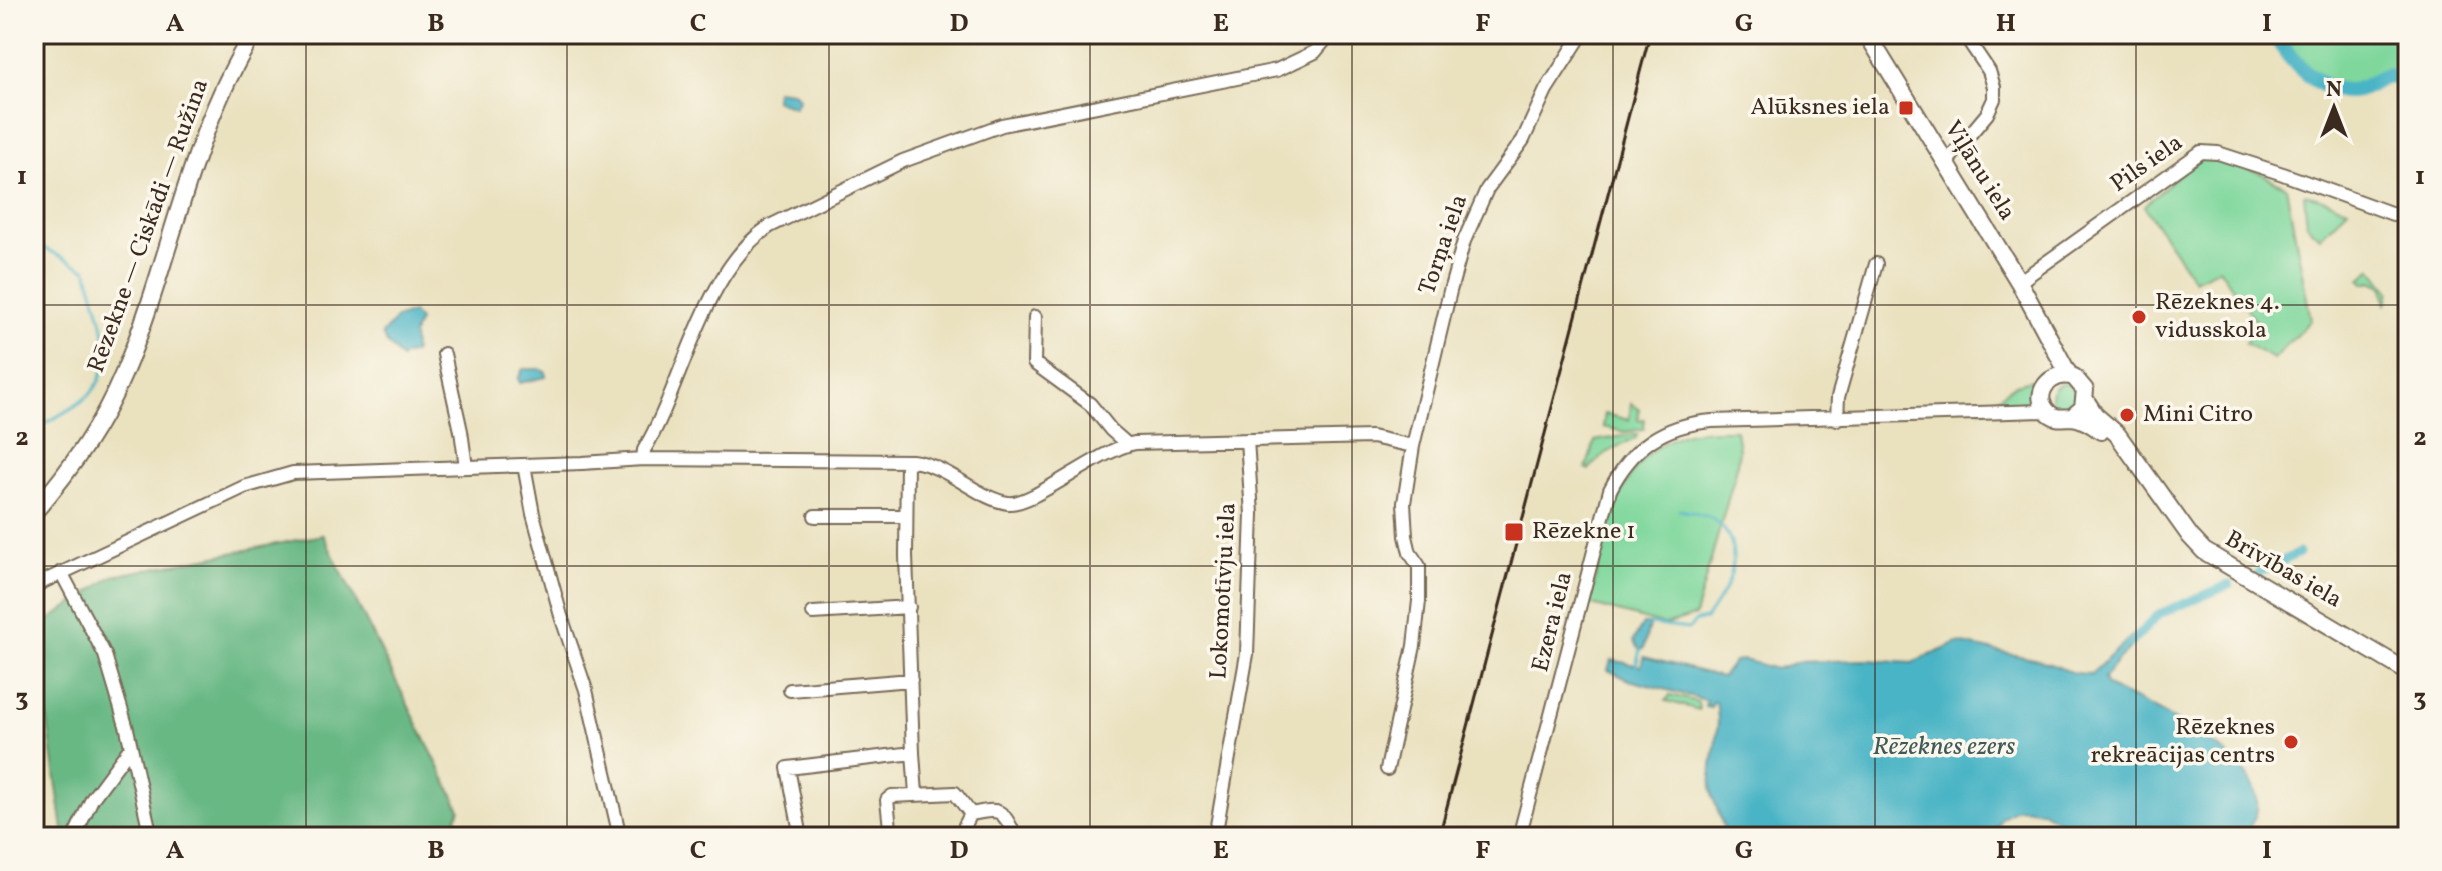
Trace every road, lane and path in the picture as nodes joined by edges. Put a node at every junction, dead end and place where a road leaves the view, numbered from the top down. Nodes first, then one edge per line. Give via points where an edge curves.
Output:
1 (253, 34) edge
2 (1330, 34) edge
3 (1582, 34) edge
4 (1867, 34) edge
5 (1964, 34) edge
6 (1945, 164) junction
7 (2408, 214) edge
8 (1876, 264) dead end
9 (2019, 282) junction
10 (1035, 317) dead end
11 (2046, 334) junction
12 (444, 354) dead end
13 (2069, 375) junction
14 (2046, 385) junction
15 (2086, 401) junction
16 (2017, 411) junction
17 (2047, 411) junction
18 (2072, 417) junction
19 (1837, 419) junction
20 (1247, 440) junction
21 (1127, 444) junction
22 (1413, 446) junction
23 (2125, 448) junction
24 (643, 459) junction
25 (907, 461) junction
26 (524, 465) junction
27 (466, 467) junction
28 (34, 512) edge
29 (815, 516) dead end
30 (906, 516) junction
31 (61, 572) junction
32 (34, 586) edge
33 (909, 607) junction
34 (813, 613) dead end
35 (2408, 672) edge
36 (911, 680) junction
37 (790, 690) dead end
38 (130, 748) junction
39 (913, 753) junction
40 (1387, 769) dead end
41 (916, 794) junction
42 (971, 814) junction
43 (74, 837) edge
44 (151, 837) edge
45 (620, 837) edge
46 (801, 837) edge
47 (891, 837) edge
48 (966, 837) edge
49 (1016, 837) edge
50 (1215, 837) edge
51 (1519, 837) edge

1 - 28 main road, Rēzekne — Ciskādi — Ružina via 208,125 122,377 79,455
2 - 24 street via 1315,52 1277,70 1002,125 903,161 770,226 736,257 712,300
3 - 22 street, Torņa iela via 1473,216
4 - 6 main road, Viļānu iela
5 - 6 street via 1991,76 1994,99
6 - 9 main road, Viļānu iela
7 - 9 street, Pils iela via 2393,214 2218,153 2201,152
8 - 19 street via 1838,397
9 - 11 main road, Viļānu iela
10 - 21 street via 1034,363 1090,404
11 - 13 main road, Viļānu iela
11 - 14 main road via 2051,370
12 - 27 street
13 - 14 main road via 2056,376
13 - 15 main road via 2083,385
14 - 16 street
14 - 17 main road via 2042,401
15 - 18 main road
15 - 23 main road
16 - 17 street
16 - 19 street
17 - 18 main road via 2058,418
18 - 23 main road
19 - 51 street, Ezera iela via 1693,423 1658,435 1630,457 1610,490
20 - 21 street
20 - 22 street via 1372,437
20 - 50 street, Lokomotīvju iela via 1252,514 1247,654
21 - 25 street via 1015,503 928,464
22 - 40 street, Torņa iela via 1404,524 1410,553 1419,566 1419,601
23 - 35 main road, Brīvības iela via 2204,551
24 - 25 street
24 - 26 street
25 - 30 street
26 - 27 street
26 - 45 street
27 - 31 street via 274,477
29 - 30 street
30 - 33 street
31 - 32 street
31 - 38 street via 105,655
33 - 34 street
33 - 36 street
36 - 37 street
36 - 39 street
38 - 43 street via 92,799
38 - 44 street
39 - 41 street
39 - 46 street via 788,768
41 - 42 street via 955,793
41 - 47 street via 887,800
42 - 48 street
42 - 49 street via 1001,811

